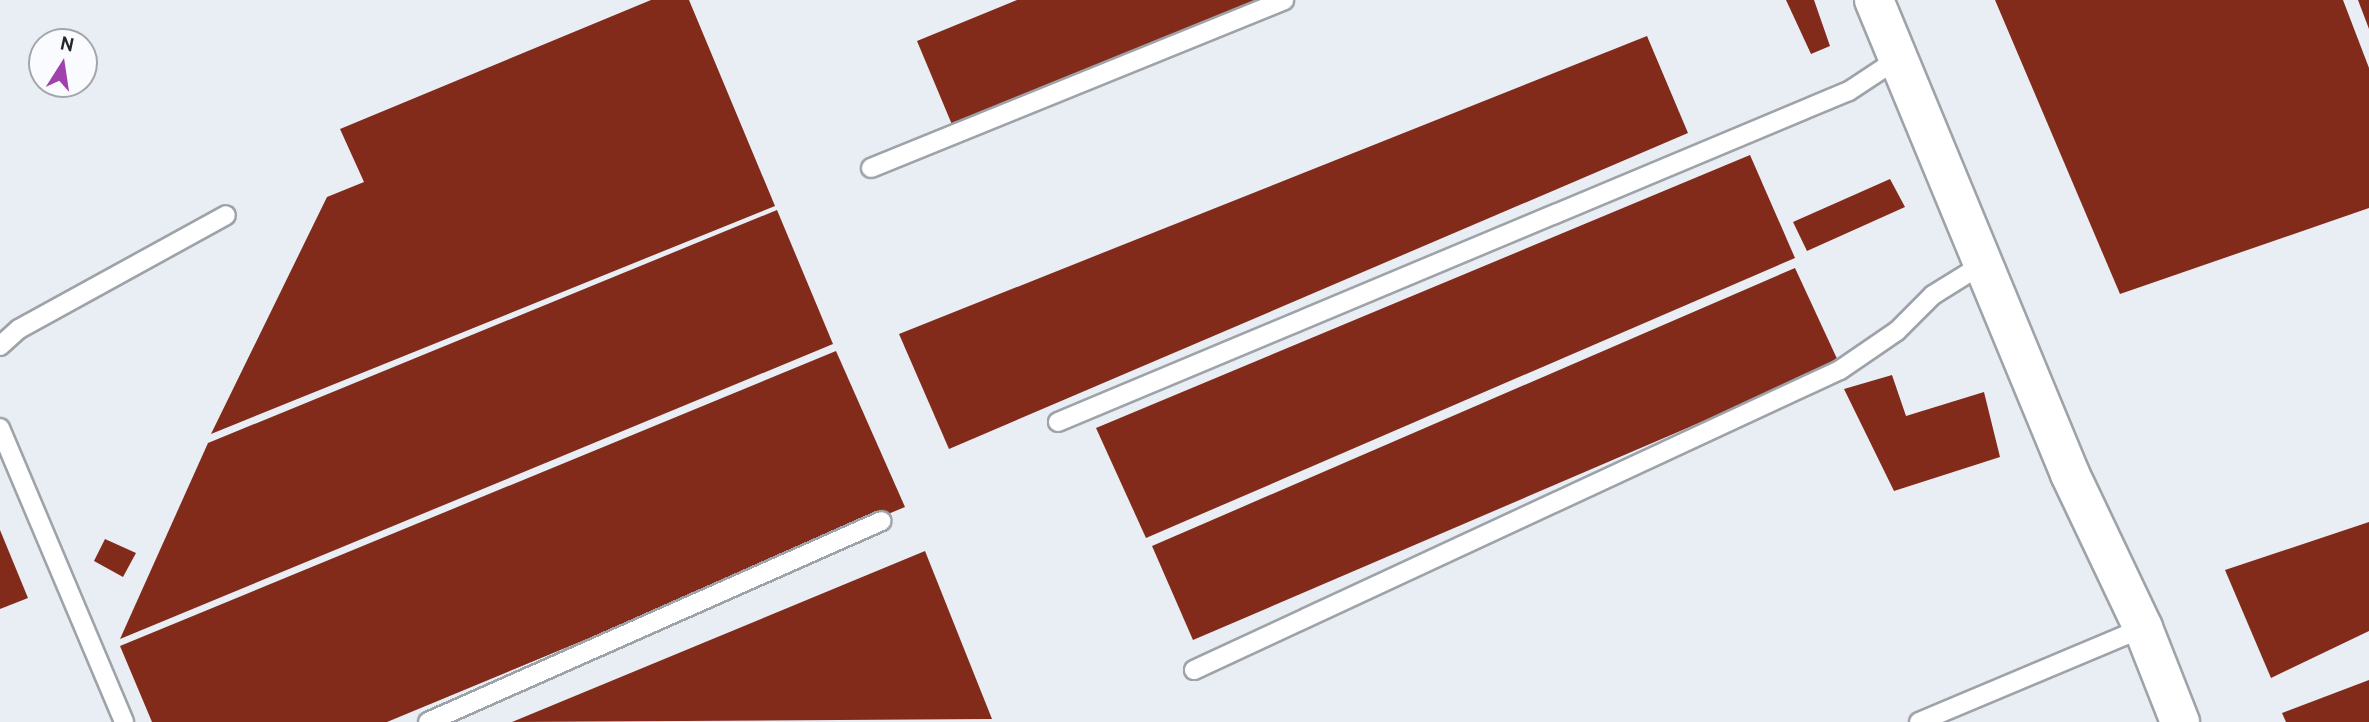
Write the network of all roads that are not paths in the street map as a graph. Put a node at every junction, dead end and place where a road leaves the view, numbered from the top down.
1 (1283, 0) edge
2 (1874, 0) edge
3 (1899, 58) junction
4 (870, 168) dead end
5 (226, 215) dead end
6 (1983, 264) junction
7 (0, 346) edge
8 (1058, 422) dead end
9 (0, 428) edge
10 (881, 521) dead end
11 (2143, 628) junction
12 (1195, 670) dead end
13 (124, 722) edge
14 (428, 722) edge
15 (1919, 722) edge
16 (2180, 722) edge

1 - 4 lane
2 - 3 street
3 - 6 street
3 - 8 lane
5 - 7 lane
6 - 11 street
6 - 12 lane
9 - 13 lane
10 - 14 lane
11 - 15 lane
11 - 16 street

